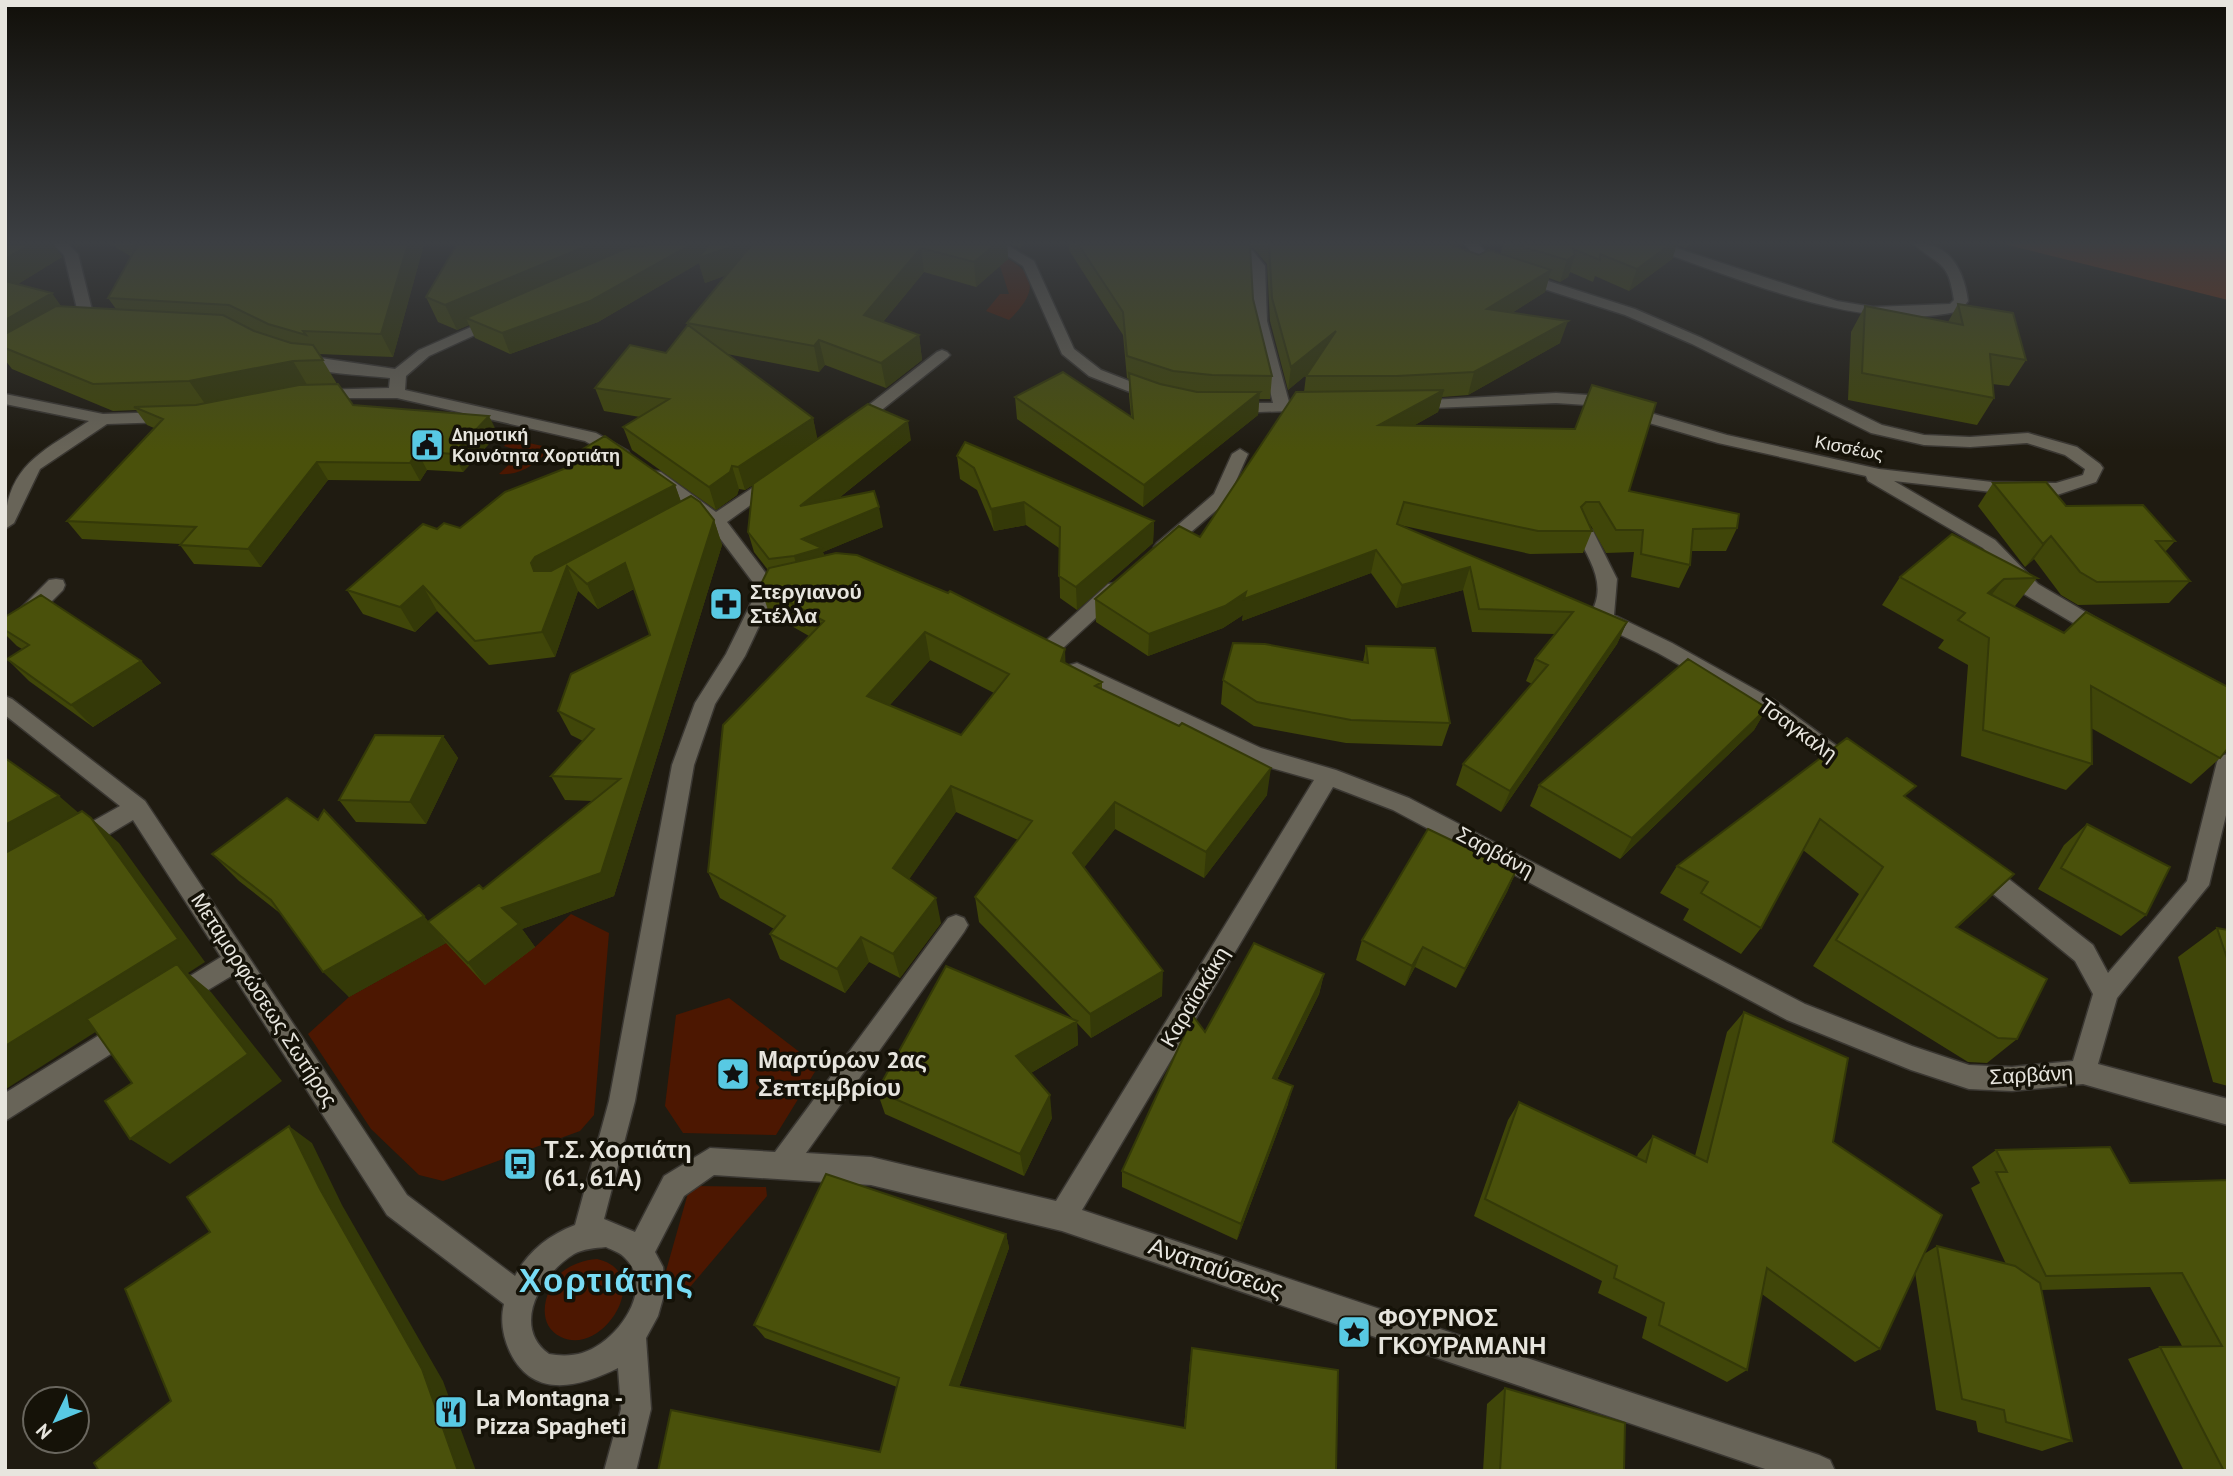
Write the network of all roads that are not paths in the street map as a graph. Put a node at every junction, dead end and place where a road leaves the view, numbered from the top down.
1 (86, 313) edge
2 (1051, 313) edge
3 (1260, 313) edge
4 (1632, 313) edge
5 (505, 316) edge
6 (74, 325) junction
7 (102, 327) edge
8 (52, 337) edge
9 (942, 355) dead end
10 (288, 356) edge
11 (398, 383) junction
12 (297, 398) edge
13 (5, 399) edge
14 (1171, 402) edge
15 (1282, 407) junction
16 (1323, 407) edge
17 (1392, 407) edge
18 (1209, 408) edge
19 (183, 417) edge
20 (103, 419) junction
21 (838, 437) edge
22 (1240, 454) dead end
23 (794, 468) edge
24 (1861, 470) junction
25 (709, 515) junction
26 (680, 522) edge
27 (5, 523) edge
28 (1584, 531) edge
29 (1153, 556) edge
30 (1127, 578) edge
31 (56, 585) dead end
32 (1582, 610) edge
33 (1604, 617) junction
34 (5, 628) edge
35 (1021, 640) edge
36 (2121, 641) edge
37 (1044, 653) junction
38 (5, 704) edge
39 (2228, 762) edge
40 (1328, 776) junction
41 (1864, 778) edge
42 (137, 807) junction
43 (1959, 852) edge
44 (53, 855) edge
45 (956, 925) dead end
46 (237, 959) junction
47 (2106, 993) junction
48 (2083, 1072) junction
49 (5, 1108) edge
50 (2228, 1112) edge
51 (780, 1167) junction
52 (1062, 1217) junction
53 (586, 1234) junction
54 (641, 1251) junction
55 (520, 1298) junction
56 (631, 1336) junction
57 (620, 1471) edge
58 (1819, 1471) edge

1 - 6 street
2 - 14 street
3 - 15 street
4 - 24 street, Κισσέως
5 - 11 street
6 - 7 street
6 - 8 street
9 - 21 street
10 - 11 street
11 - 12 street
11 - 25 street
13 - 20 street
15 - 16 street
15 - 18 street
17 - 24 street, Κισσέως
19 - 20 street
20 - 27 street
22 - 29 street
23 - 25 street
24 - 36 street
25 - 26 street
25 - 53 street
28 - 33 street
30 - 37 street
31 - 34 street
32 - 33 street, Τσαγκαλη
33 - 41 street, Τσαγκαλη
35 - 37 street, Σαρβάνη
37 - 40 street, Σαρβάνη
38 - 42 street, Μεταμορφώσεως Σωτήρος
39 - 47 street
40 - 48 street, Σαρβάνη
40 - 52 street, Καραϊσκάκη
42 - 44 street
42 - 46 street, Μεταμορφώσεως Σωτήρος
43 - 47 street
45 - 51 street
46 - 49 street
46 - 55 street, Μεταμορφώσεως Σωτήρος
47 - 48 street
48 - 50 street, Σαρβάνη
51 - 52 street, Αναπαύσεως
51 - 54 street, Αναπαύσεως
52 - 58 street, Αναπαύσεως
53 - 54 street
53 - 55 street
54 - 56 street
55 - 56 street
56 - 57 street

